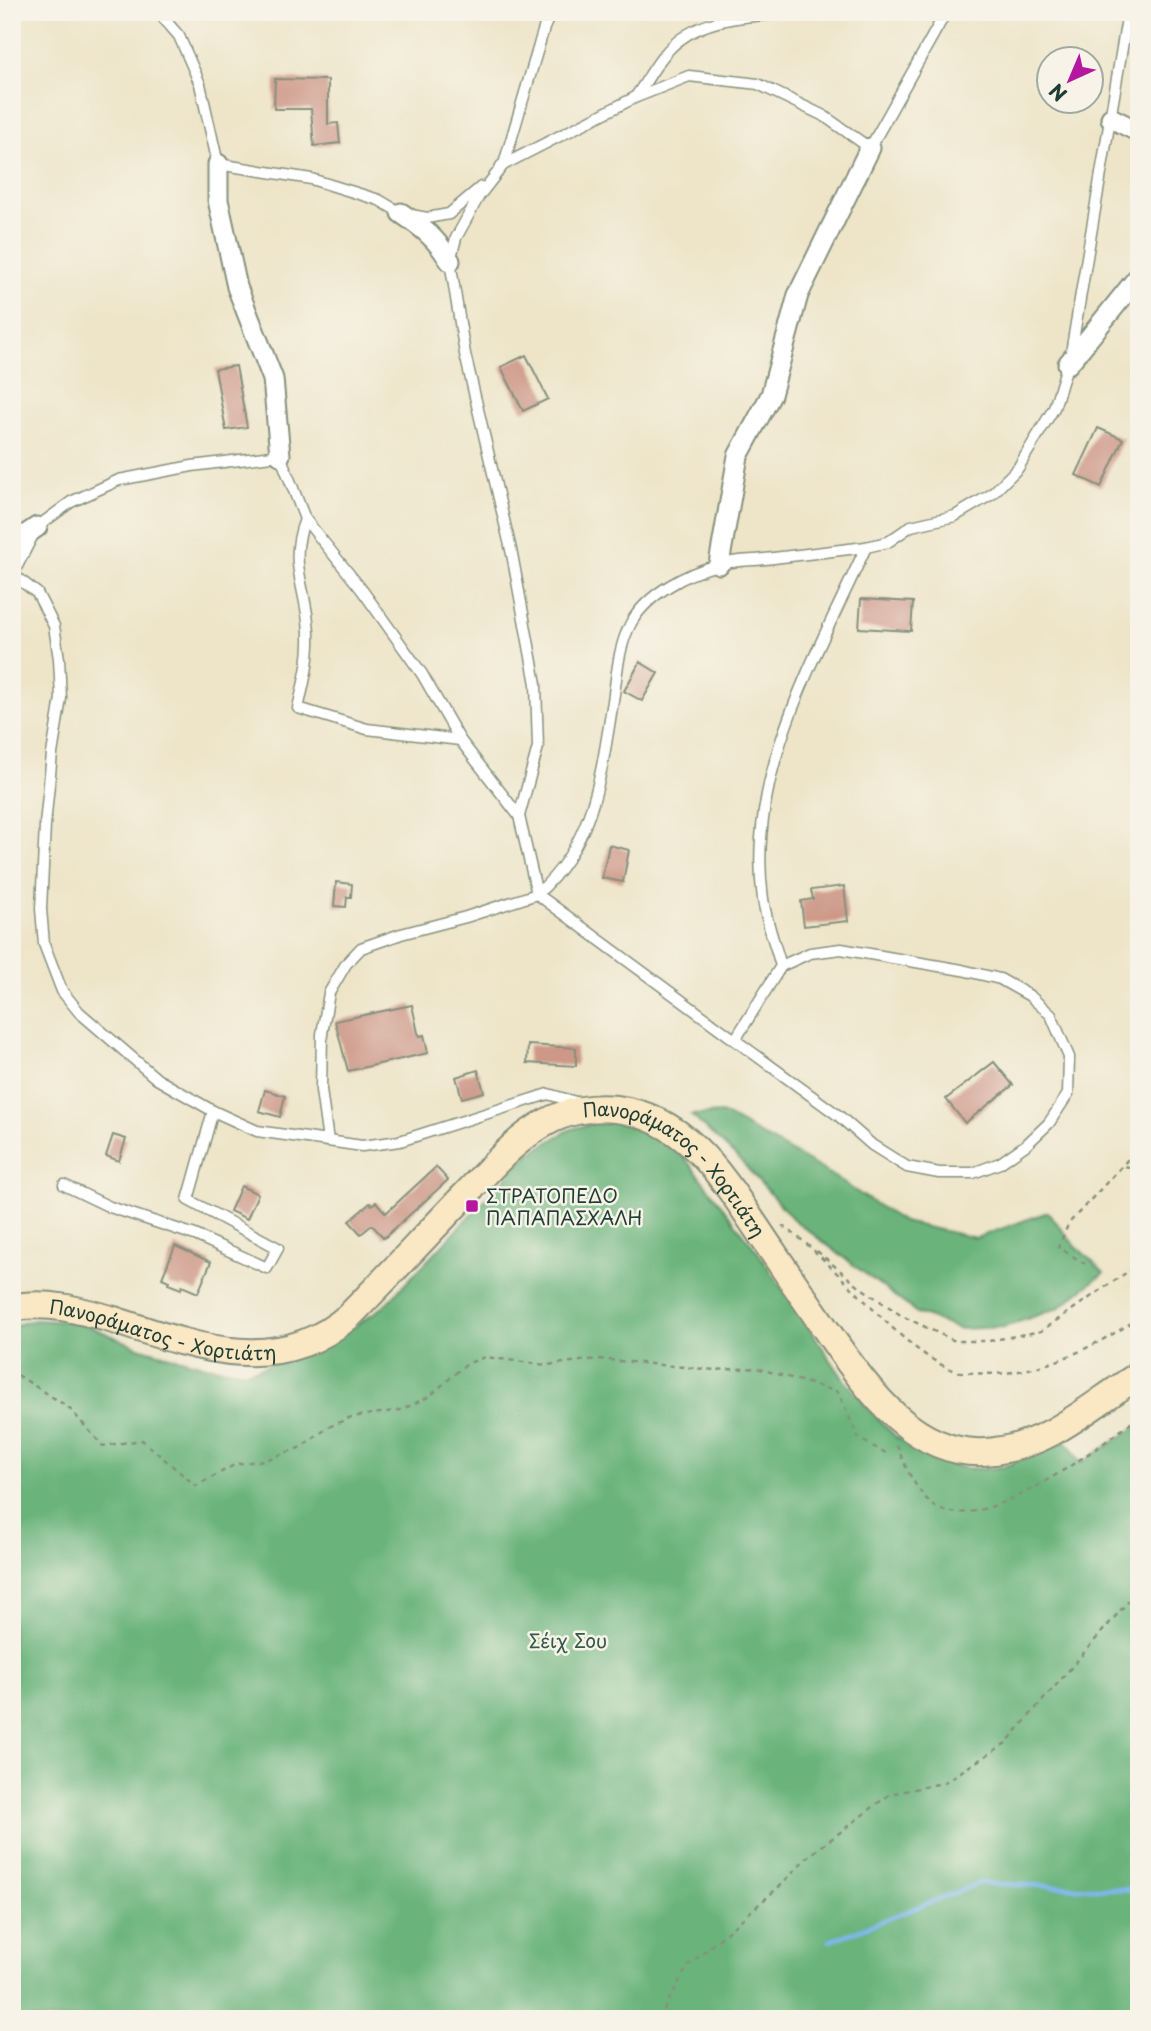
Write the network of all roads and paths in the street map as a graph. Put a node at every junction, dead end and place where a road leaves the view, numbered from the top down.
1 (158, 12) edge
2 (551, 12) edge
3 (812, 12) edge
4 (946, 12) edge
5 (1128, 12) edge
6 (634, 98) junction
7 (1111, 118) junction
8 (1139, 132) edge
9 (870, 148) junction
10 (218, 164) junction
11 (503, 164) junction
12 (401, 213) junction
13 (450, 261) junction
14 (1139, 276) edge
15 (1068, 364) junction
16 (280, 455) junction
17 (305, 519) junction
18 (37, 527) junction
19 (12, 544) edge
20 (866, 547) junction
21 (719, 564) junction
22 (13, 574) edge
23 (460, 740) junction
24 (519, 816) junction
25 (537, 894) junction
26 (780, 966) junction
27 (734, 1040) junction
28 (594, 1108) junction
29 (213, 1111) junction
30 (328, 1141) junction
31 (1139, 1146) edge
32 (1124, 1165) junction
33 (1139, 1170) edge
34 (64, 1185) dead end
35 (751, 1220) junction
36 (807, 1242) junction
37 (1085, 1264) dead end
38 (1139, 1264) edge
39 (12, 1308) edge
40 (1139, 1318) edge
41 (1139, 1375) edge
42 (12, 1381) edge
43 (886, 1452) dead end
44 (1139, 1589) edge
45 (659, 2019) edge

1 - 10 lane
2 - 11 lane
3 - 6 lane
4 - 9 lane
5 - 7 lane
6 - 9 lane
6 - 11 lane
7 - 8 street
7 - 15 lane
9 - 21 street
10 - 12 lane
10 - 16 street
11 - 12 lane
11 - 13 lane
12 - 13 street
13 - 24 lane
14 - 15 street
15 - 20 lane
16 - 17 lane
16 - 18 lane
17 - 23 lane
17 - 23 lane
18 - 19 street
18 - 22 lane
20 - 21 lane
20 - 26 lane
21 - 25 lane
22 - 29 lane
23 - 24 lane
24 - 25 lane
25 - 27 lane
25 - 30 lane
26 - 27 lane
26 - 27 lane
28 - 30 lane
28 - 35 main road, Πανοράματος - Χορτιάτη
28 - 39 main road, Πανοράματος - Χορτιάτη
29 - 30 lane
29 - 34 lane
31 - 32 path
32 - 33 path
32 - 37 path
35 - 36 path
35 - 41 main road, Πανοράματος - Χορτιάτη
36 - 38 path
36 - 40 path
42 - 43 path
44 - 45 path

